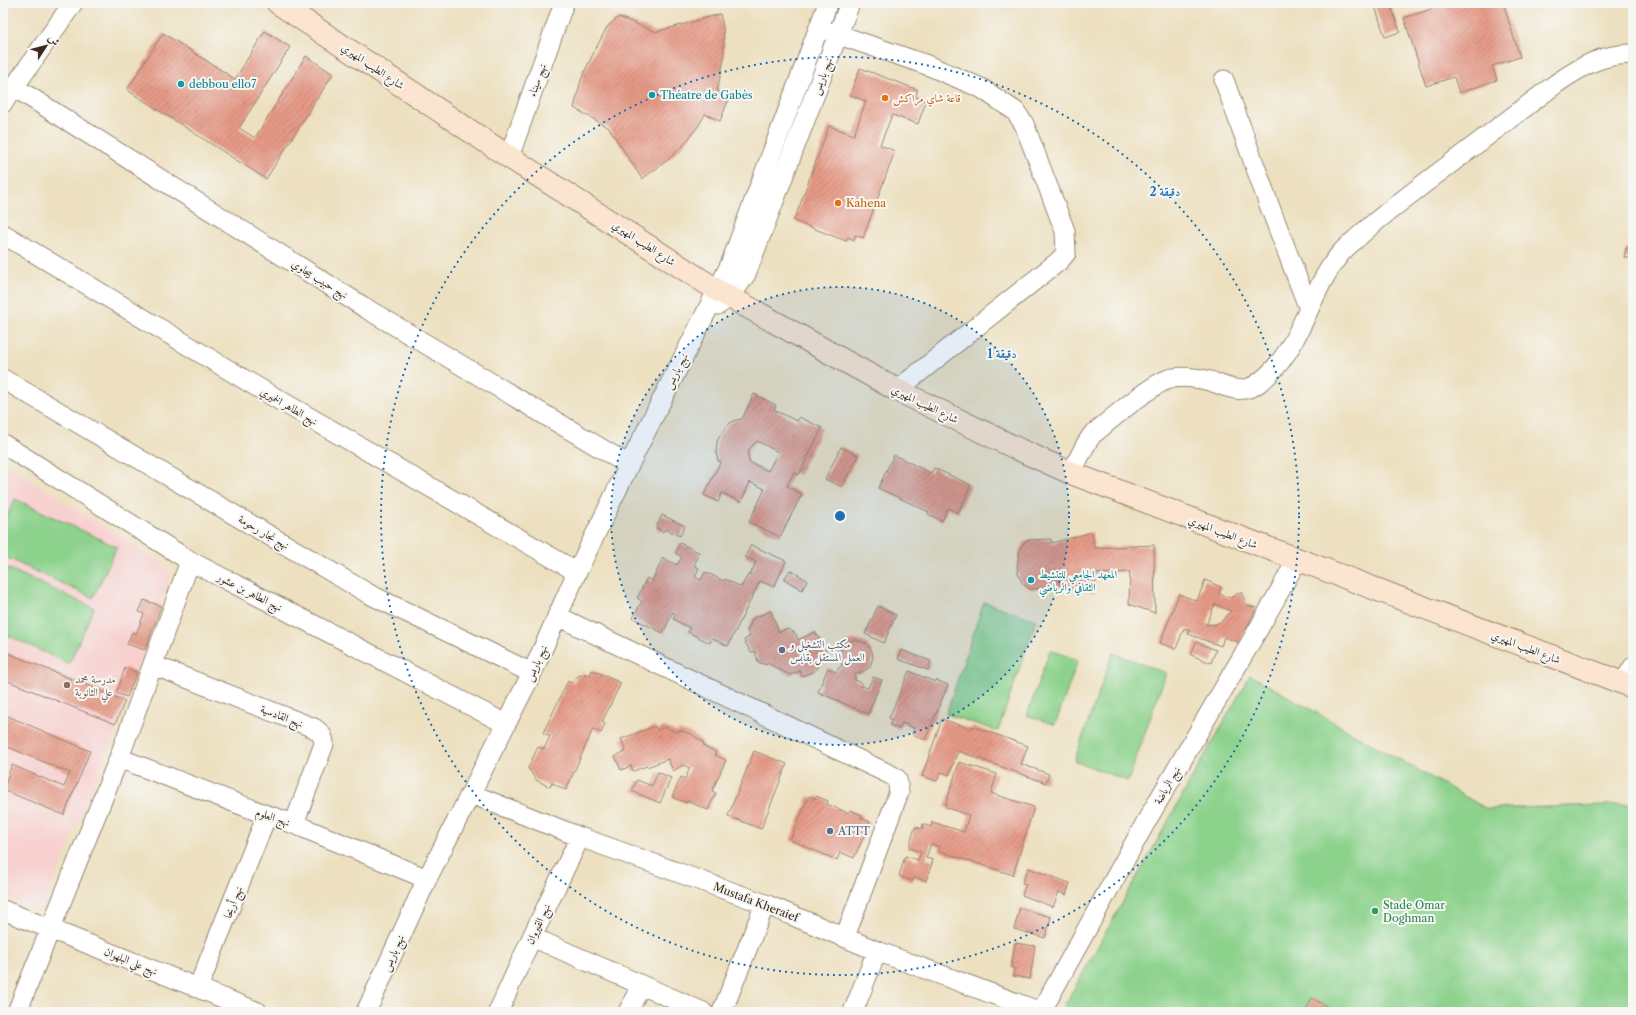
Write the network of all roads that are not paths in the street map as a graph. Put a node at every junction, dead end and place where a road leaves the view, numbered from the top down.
1 (73, 3) edge
2 (278, 3) edge
3 (564, 3) edge
4 (828, 3) edge
5 (850, 3) edge
6 (819, 28) junction
7 (838, 34) junction
8 (1633, 54) edge
9 (1224, 80) dead end
10 (14, 87) junction
11 (3, 103) edge
12 (509, 157) junction
13 (3, 234) edge
14 (723, 294) junction
15 (1309, 309) junction
16 (3, 379) edge
17 (897, 390) junction
18 (3, 444) edge
19 (629, 465) junction
20 (1071, 473) junction
21 (1296, 560) junction
22 (190, 561) junction
23 (577, 572) junction
24 (557, 616) junction
25 (153, 665) junction
26 (532, 673) junction
27 (1630, 679) edge
28 (506, 724) junction
29 (119, 758) junction
30 (471, 794) junction
31 (267, 815) junction
32 (294, 824) junction
33 (580, 837) junction
34 (427, 879) junction
35 (765, 904) junction
36 (3, 910) edge
37 (51, 929) junction
38 (532, 937) junction
39 (845, 937) junction
40 (877, 951) junction
41 (641, 985) junction
42 (198, 988) junction
43 (17, 1012) edge
44 (258, 1012) edge
45 (366, 1012) edge
46 (498, 1012) edge
47 (628, 1012) edge
48 (703, 1012) edge
49 (722, 1012) edge
50 (853, 1012) edge
51 (1041, 1012) edge

1 - 10 street
2 - 12 street, شارع الطيب المهيري
3 - 12 street, نهج سيناء
4 - 6 street, نهج باريس
5 - 7 street, نهج باريس
6 - 7 street
6 - 14 street, نهج باريس
7 - 14 street, نهج باريس
7 - 17 street
8 - 15 street
9 - 15 street
10 - 11 street
10 - 19 street, نهج حبيب بيجاوي
12 - 14 street, شارع الطيب المهيري
13 - 23 street, نهج الطاهر الخميري
14 - 17 street, شارع الطيب المهيري
14 - 19 street, نهج باريس
15 - 20 street
16 - 26 street, نهج نجار رحومة
17 - 20 street, شارع الطيب المهيري
18 - 22 street, نهج الطاهر بن عشور
19 - 23 street, نهج باريس
20 - 21 street, شارع الطيب المهيري
21 - 27 street, شارع الطيب المهيري
21 - 51 street, نهج الرياضة
22 - 25 street
22 - 28 street, نهج الطاهر بن عشور
23 - 24 street, نهج باريس
24 - 26 street, نهج باريس
24 - 39 street
25 - 29 street
25 - 32 street, نهج القادسية
26 - 28 street, نهج باريس
28 - 30 street, نهج باريس
29 - 31 street, نهج العلوم
29 - 37 street
30 - 33 street, Mustafa Kheraief
30 - 34 street, نهج باريس
31 - 32 street, نهج العلوم
31 - 42 street, نهج أريحا
32 - 34 street, نهج العلوم
33 - 35 street, Mustafa Kheraief
33 - 38 street, نهج القيروان
34 - 45 street, نهج باريس
35 - 39 street, Mustafa Kheraief
35 - 49 street
36 - 37 street, نهج علي البلهوان
37 - 42 street, نهج علي البلهوان
37 - 43 street
38 - 41 street
38 - 46 street, نهج القيروان
39 - 40 street, Mustafa Kheraief
40 - 50 street
40 - 51 street, Mustafa Kheraief
41 - 47 street
41 - 48 street
42 - 44 street, نهج علي البلهوان

